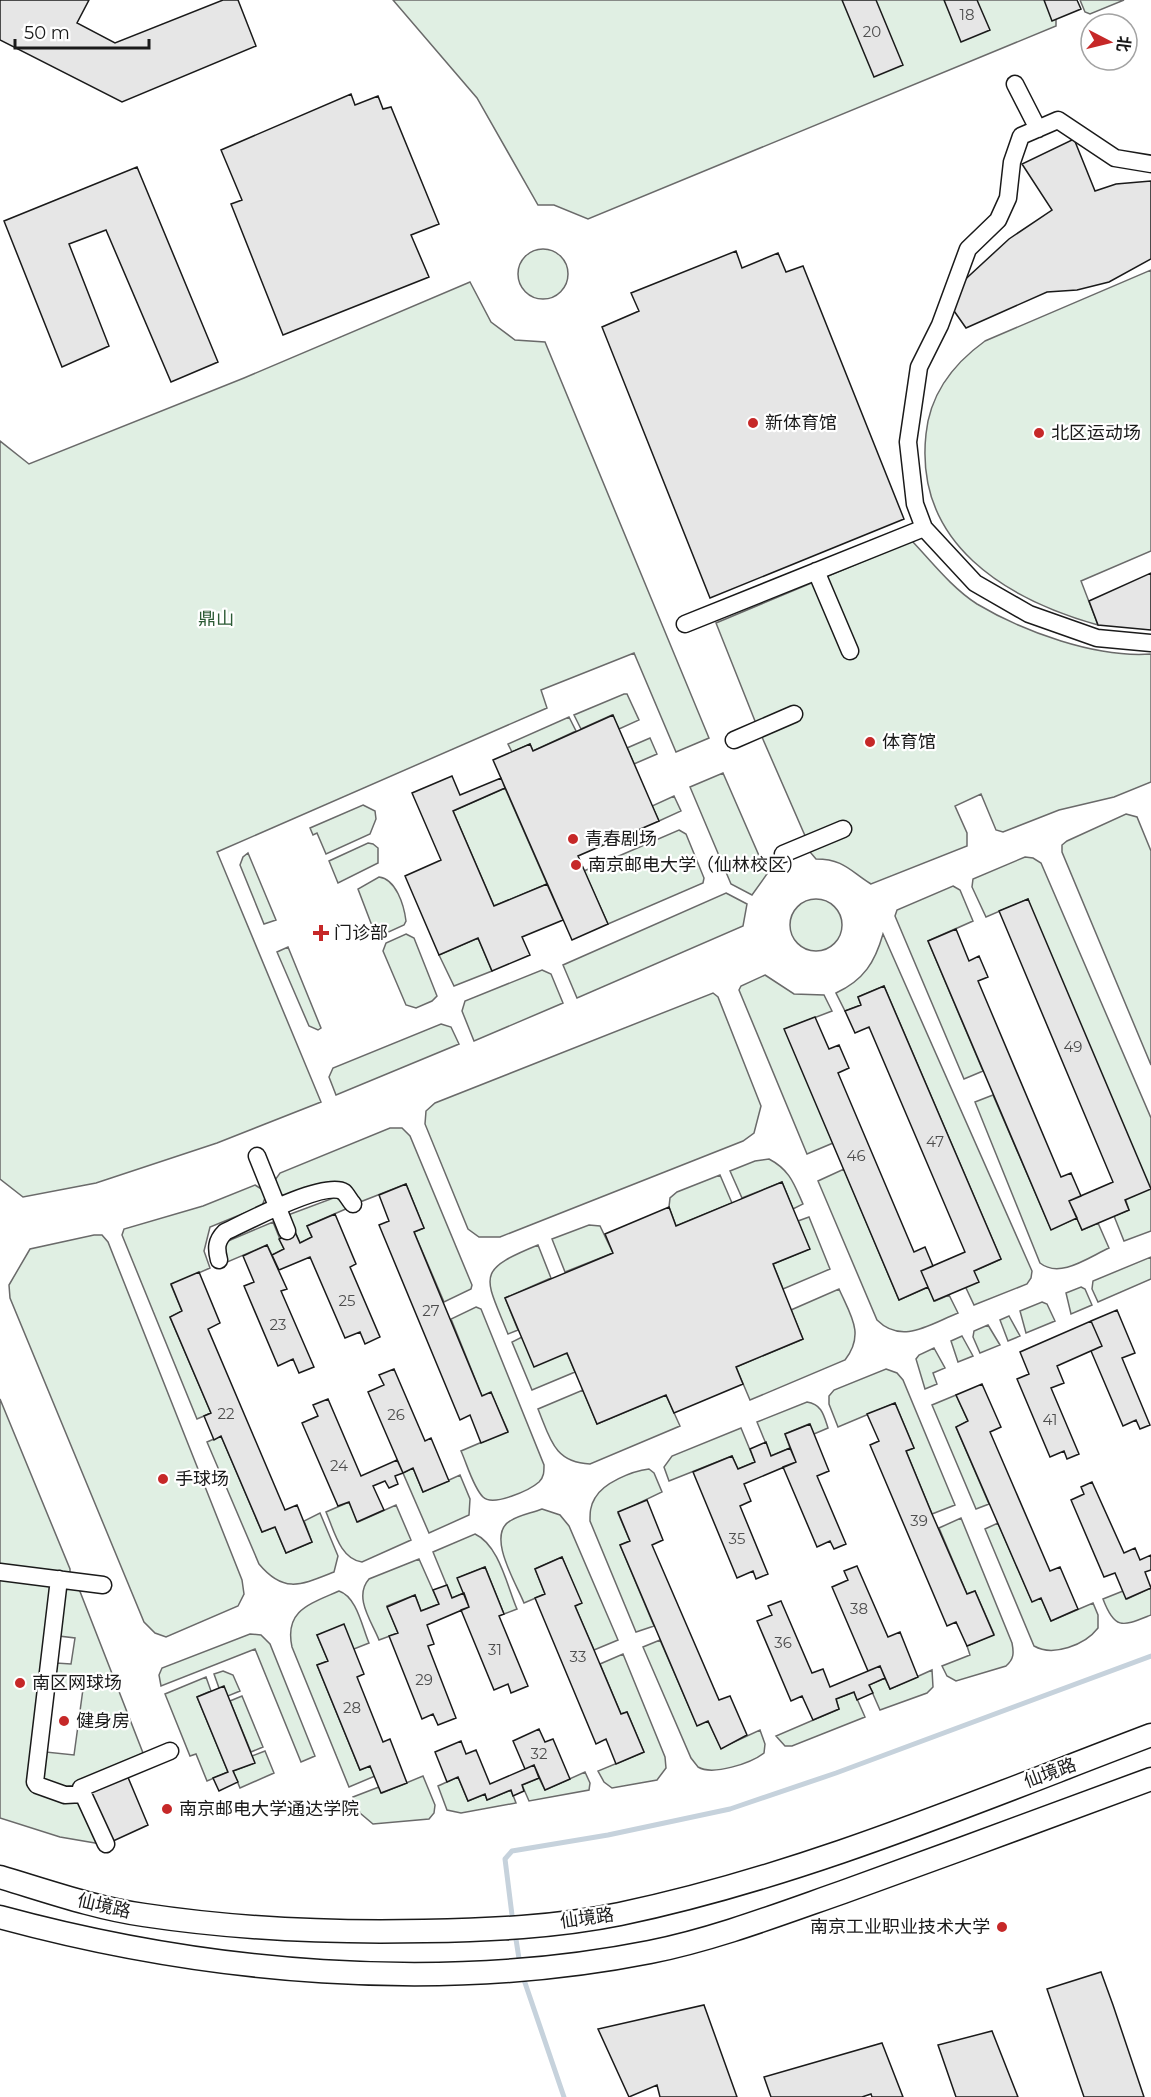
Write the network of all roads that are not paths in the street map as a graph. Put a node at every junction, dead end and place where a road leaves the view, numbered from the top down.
1 (1015, 84) dead end
2 (1038, 129) junction
3 (1151, 164) edge
4 (924, 528) junction
5 (816, 571) junction
6 (685, 624) dead end
7 (1151, 643) edge
8 (850, 651) dead end
9 (794, 714) dead end
10 (734, 740) dead end
11 (843, 829) dead end
12 (783, 854) dead end
13 (257, 1156) dead end
14 (353, 1204) dead end
15 (278, 1208) junction
16 (287, 1231) dead end
17 (219, 1260) dead end
18 (0, 1572) edge
19 (59, 1579) junction
20 (103, 1584) dead end
21 (1151, 1736) edge
22 (171, 1751) dead end
23 (1151, 1779) edge
24 (83, 1794) junction
25 (106, 1844) dead end
26 (0, 1877) edge
27 (0, 1917) edge

1 - 2 street
2 - 3 street
2 - 4 street
4 - 5 street
4 - 7 street
5 - 6 street
5 - 8 street
9 - 10 street
11 - 12 street
13 - 15 street
14 - 15 street
15 - 16 street
15 - 17 street
18 - 19 street
19 - 20 street
19 - 24 street
21 - 26 main road, 仙境路
22 - 24 street
23 - 27 main road, 仙境路
24 - 25 street

